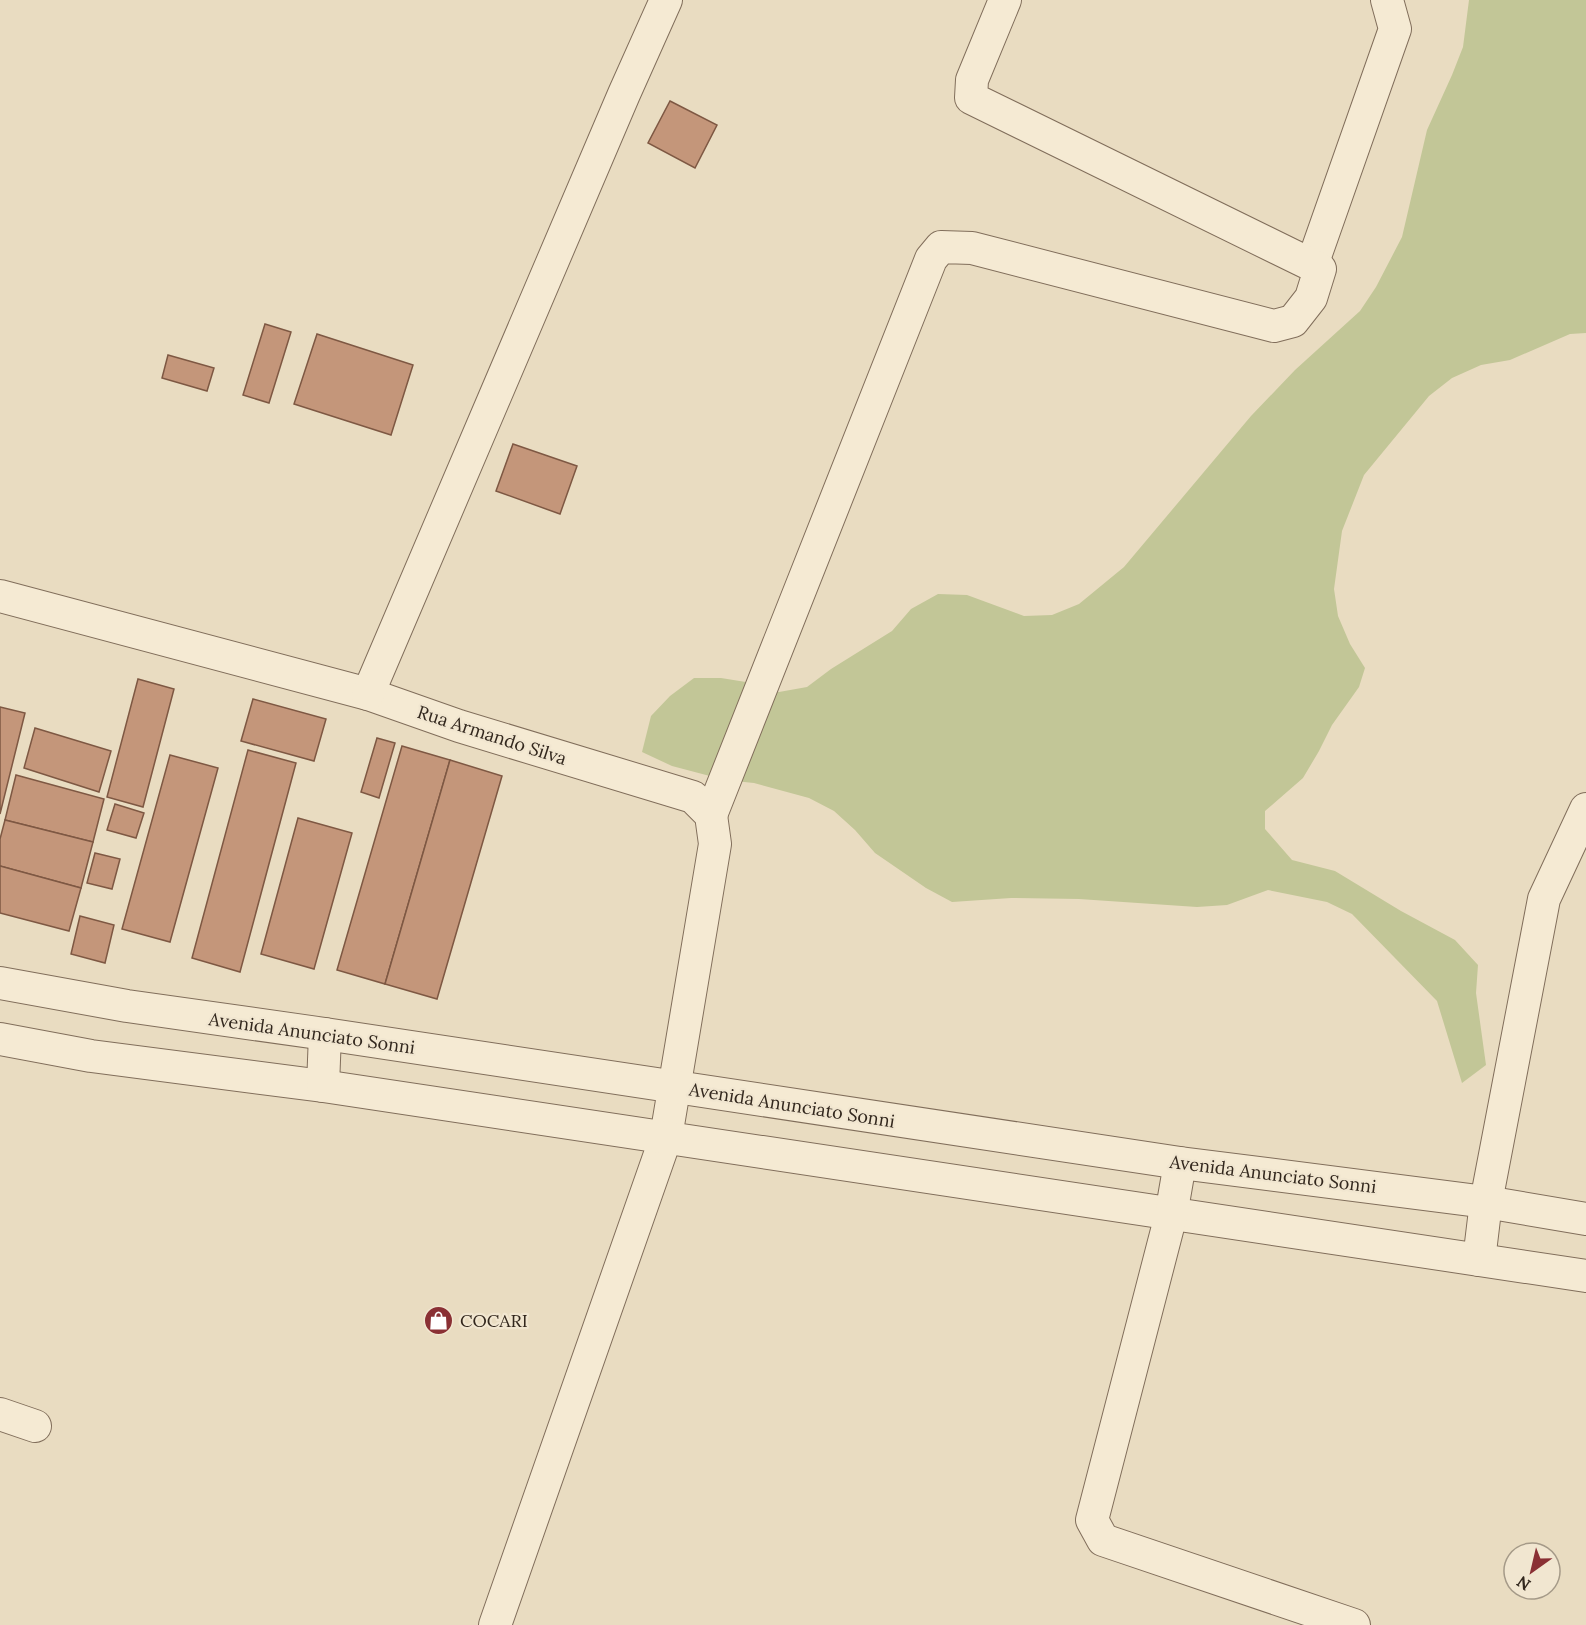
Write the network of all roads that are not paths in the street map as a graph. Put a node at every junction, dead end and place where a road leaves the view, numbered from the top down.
1 (666, 0) edge
2 (1005, 0) edge
3 (1387, 0) edge
4 (1312, 265) junction
5 (0, 596) edge
6 (368, 694) junction
7 (1586, 808) edge
8 (711, 815) junction
9 (0, 983) edge
10 (326, 1034) junction
11 (0, 1039) edge
12 (323, 1086) junction
13 (675, 1087) junction
14 (666, 1137) junction
15 (1180, 1163) junction
16 (1486, 1202) junction
17 (1171, 1215) junction
18 (1586, 1219) edge
19 (1479, 1260) junction
20 (1586, 1276) edge
21 (0, 1414) edge
22 (35, 1426) dead end
23 (495, 1625) edge
24 (1354, 1625) edge

1 - 6 street
2 - 4 street
3 - 4 street
4 - 8 street
5 - 6 street, Rua Armando Silva
6 - 8 street, Rua Armando Silva
7 - 16 street
8 - 13 street
9 - 10 street, Avenida Anunciato Sonni
10 - 12 street
10 - 13 street, Avenida Anunciato Sonni
11 - 12 street
12 - 14 street
13 - 14 street
13 - 15 street, Avenida Anunciato Sonni
14 - 17 street
14 - 23 street
15 - 16 street, Avenida Anunciato Sonni
15 - 17 street
16 - 18 street, Avenida Anunciato Sonni
16 - 19 street
17 - 19 street
17 - 24 street
19 - 20 street
21 - 22 street

